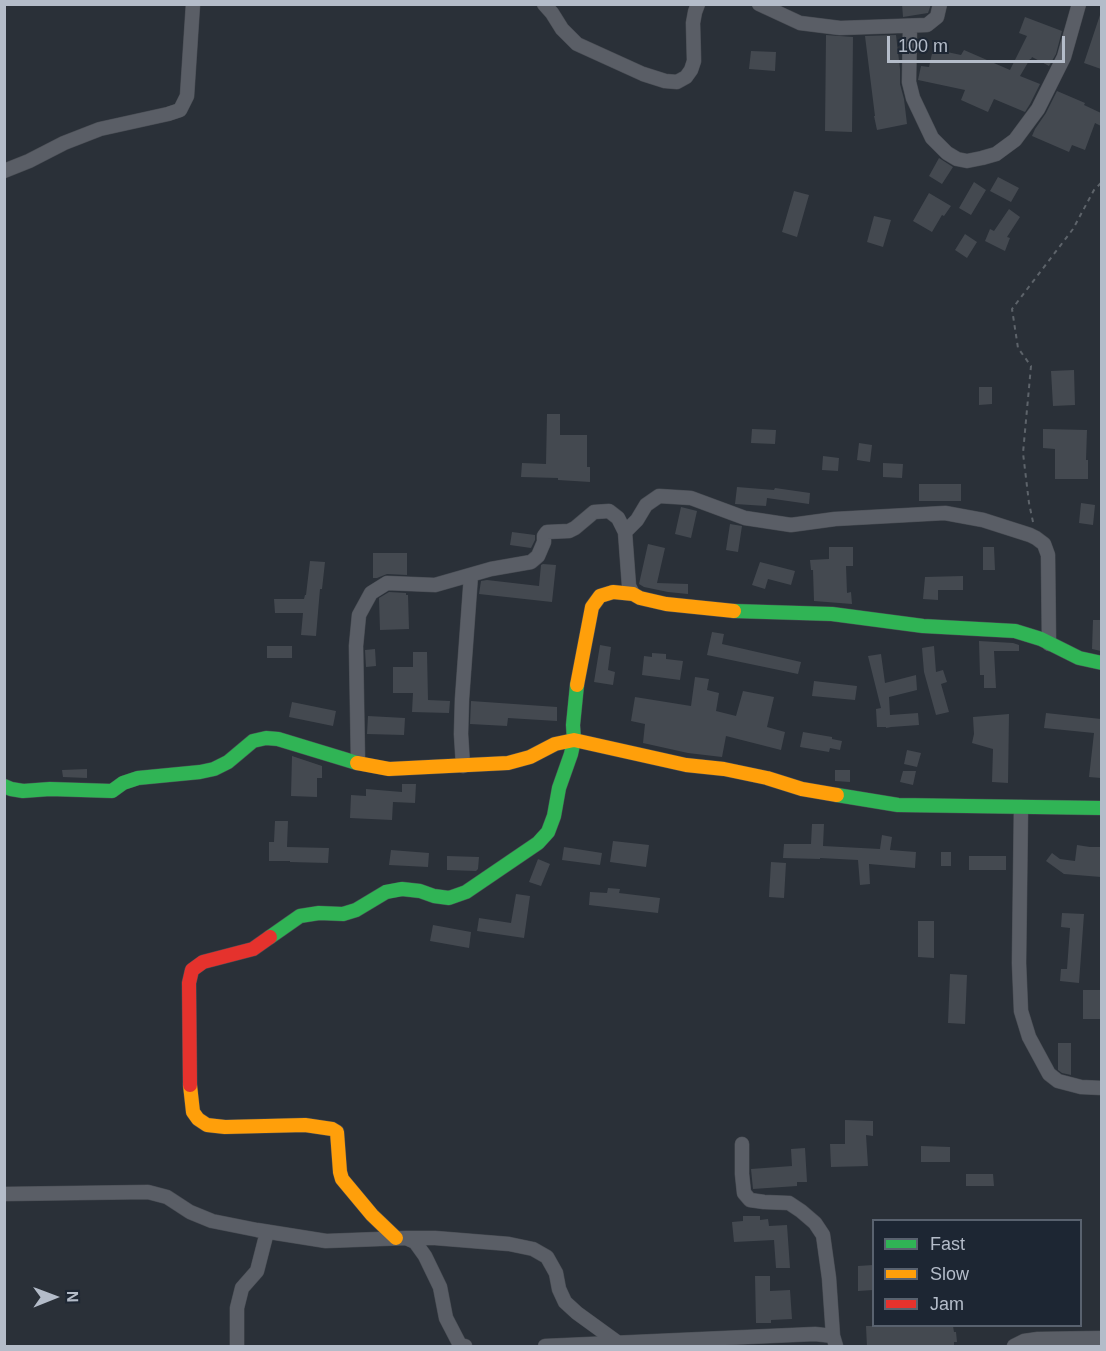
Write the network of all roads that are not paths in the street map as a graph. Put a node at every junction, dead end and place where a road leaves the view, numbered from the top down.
1 (193, 4) edge
2 (544, 4) edge
3 (698, 4) edge
4 (759, 4) edge
5 (940, 4) edge
6 (1079, 4) edge
7 (910, 26) junction
8 (4, 171) edge
9 (625, 532) junction
10 (471, 576) junction
11 (633, 594) junction
12 (1049, 644) junction
13 (1101, 663) edge
14 (574, 740) junction
15 (358, 762) junction
16 (463, 766) junction
17 (4, 786) edge
18 (1021, 807) junction
19 (1101, 808) edge
20 (1101, 1088) edge
21 (742, 1144) dead end
22 (4, 1194) edge
23 (267, 1232) junction
24 (401, 1238) junction
25 (1101, 1338) edge
26 (835, 1341) edge
27 (617, 1342) junction
28 (237, 1347) edge
29 (465, 1347) edge
30 (545, 1347) edge
31 (1014, 1347) edge

1 - 8 street
2 - 3 street
4 - 7 street
5 - 7 street
6 - 7 street
9 - 10 street
9 - 11 street
9 - 12 street
10 - 15 street
10 - 16 street
11 - 12 street
11 - 14 street
12 - 13 street
14 - 16 street
14 - 18 street
14 - 24 street
15 - 16 street
15 - 17 street
18 - 19 street
18 - 20 street
21 - 26 street
22 - 23 street
23 - 24 street
23 - 28 street
24 - 27 street
24 - 29 street
25 - 31 street
26 - 27 street
27 - 30 street

